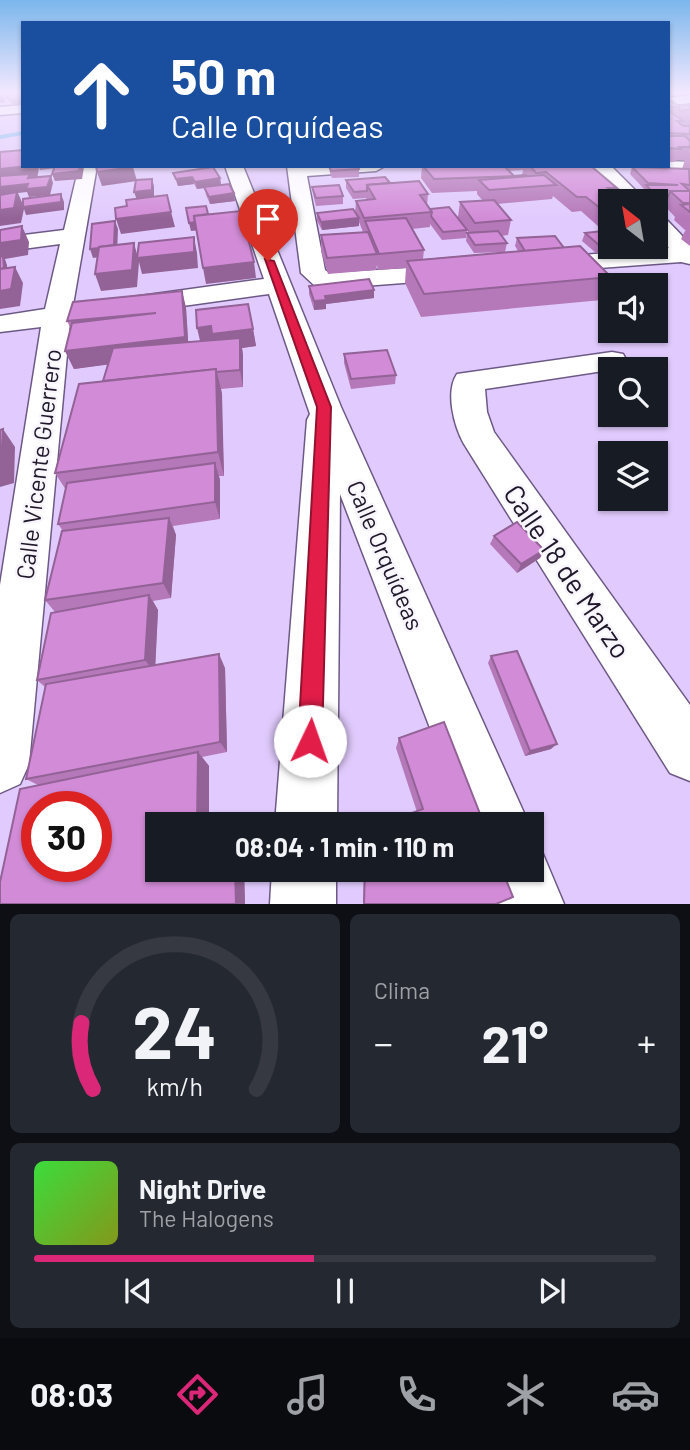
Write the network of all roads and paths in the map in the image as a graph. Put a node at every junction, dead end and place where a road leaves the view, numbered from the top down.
1 (670, 166) edge
2 (690, 167) edge
3 (235, 168) edge
4 (323, 168) edge
5 (603, 168) edge
6 (296, 169) edge
7 (624, 189) edge
8 (74, 190) edge
9 (668, 234) edge
10 (74, 236) junction
11 (0, 245) edge
12 (689, 255) edge
13 (523, 267) edge
14 (482, 270) edge
15 (277, 285) junction
16 (57, 316) junction
17 (0, 324) edge
18 (598, 363) edge
19 (324, 407) junction
20 (690, 753) edge
21 (0, 764) edge
22 (307, 812) edge
23 (493, 812) edge
24 (304, 882) edge
25 (522, 882) edge
26 (303, 904) edge
27 (531, 904) edge

1 - 2 street
3 - 15 street, Calle Orquídeas
4 - 6 street
5 - 7 street
6 - 14 street
8 - 10 street, Calle Vicente Guerrero
9 - 12 street
10 - 11 street
10 - 16 street, Calle Vicente Guerrero
12 - 13 street
15 - 16 street
15 - 19 street, Calle Orquídeas
16 - 17 street
16 - 21 street, Calle Vicente Guerrero
18 - 20 street, Calle 18 de Marzo
19 - 22 street
19 - 23 street, Calle Orquídeas
24 - 26 street
25 - 27 street

